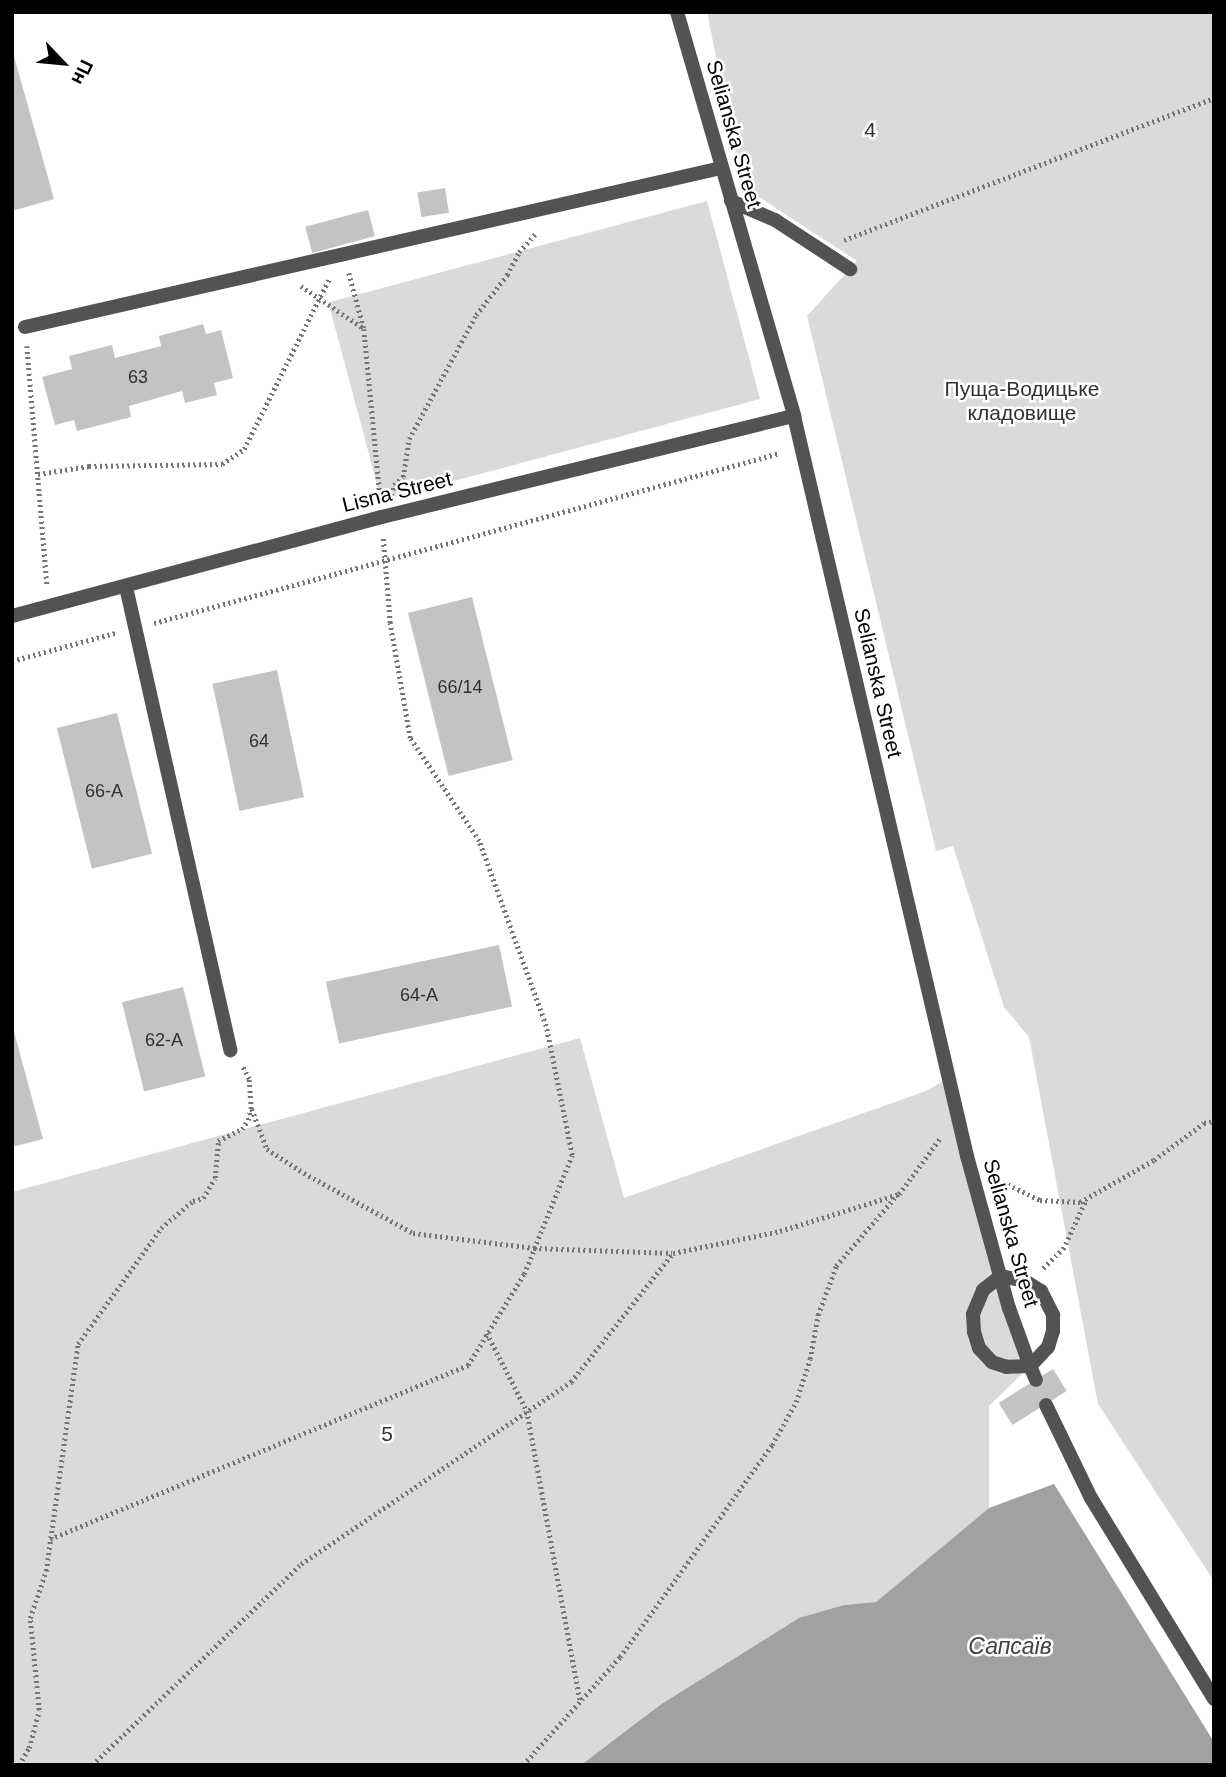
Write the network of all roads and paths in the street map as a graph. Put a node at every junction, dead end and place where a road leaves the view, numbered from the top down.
1 (677, 12) edge
2 (1214, 98) edge
3 (721, 168) junction
4 (731, 201) junction
5 (555, 206) junction
6 (820, 249) junction
7 (343, 253) junction
8 (850, 269) dead end
9 (277, 270) junction
10 (319, 298) junction
11 (25, 327) joint
12 (364, 329) junction
13 (794, 416) junction
14 (801, 447) junction
15 (37, 474) junction
16 (382, 517) junction
17 (383, 561) junction
18 (126, 587) junction
19 (49, 607) junction
20 (12, 616) edge
21 (134, 628) junction
22 (12, 661) edge
23 (230, 1050) joint
24 (251, 1109) junction
25 (957, 1115) junction
26 (1214, 1121) edge
27 (976, 1188) junction
28 (898, 1194) junction
29 (1086, 1199) junction
30 (534, 1248) junction
31 (673, 1253) junction
32 (999, 1271) junction
33 (487, 1334) junction
34 (1030, 1366) junction
35 (1035, 1380) dead end
36 (1046, 1405) dead end
37 (527, 1411) junction
38 (50, 1539) junction
39 (1214, 1699) edge
40 (580, 1701) junction
41 (19, 1765) edge
42 (92, 1765) edge
43 (523, 1765) edge

1 - 3 street, Selianska Street
2 - 6 path
3 - 4 street, Selianska Street
3 - 5 street
4 - 6 street
4 - 13 street, Selianska Street
5 - 7 street
5 - 16 path
6 - 8 street
7 - 9 street
7 - 10 path
7 - 12 path
9 - 10 path
9 - 11 street
10 - 12 path
10 - 15 path
11 - 15 path
12 - 16 path
13 - 14 street, Selianska Street
13 - 16 street, Lisna Street
14 - 17 path
14 - 25 street, Selianska Street
15 - 19 path
16 - 17 path
16 - 18 street, Lisna Street
17 - 21 path
17 - 30 path
18 - 19 street, Lisna Street
18 - 21 street
19 - 20 street, Lisna Street
21 - 22 path
21 - 23 street
23 - 24 path
24 - 30 path
24 - 38 path
25 - 27 street, Selianska Street
25 - 28 path
26 - 29 path
27 - 29 path
27 - 32 street, Selianska Street
28 - 31 path
28 - 40 path
29 - 32 path
30 - 31 path
30 - 33 path
31 - 37 path
32 - 34 street, Selianska Street
32 - 34 street
32 - 34 street
33 - 37 path
33 - 38 path
34 - 35 street, Selianska Street
36 - 39 street
37 - 40 path
37 - 42 path
38 - 41 path
40 - 43 path

